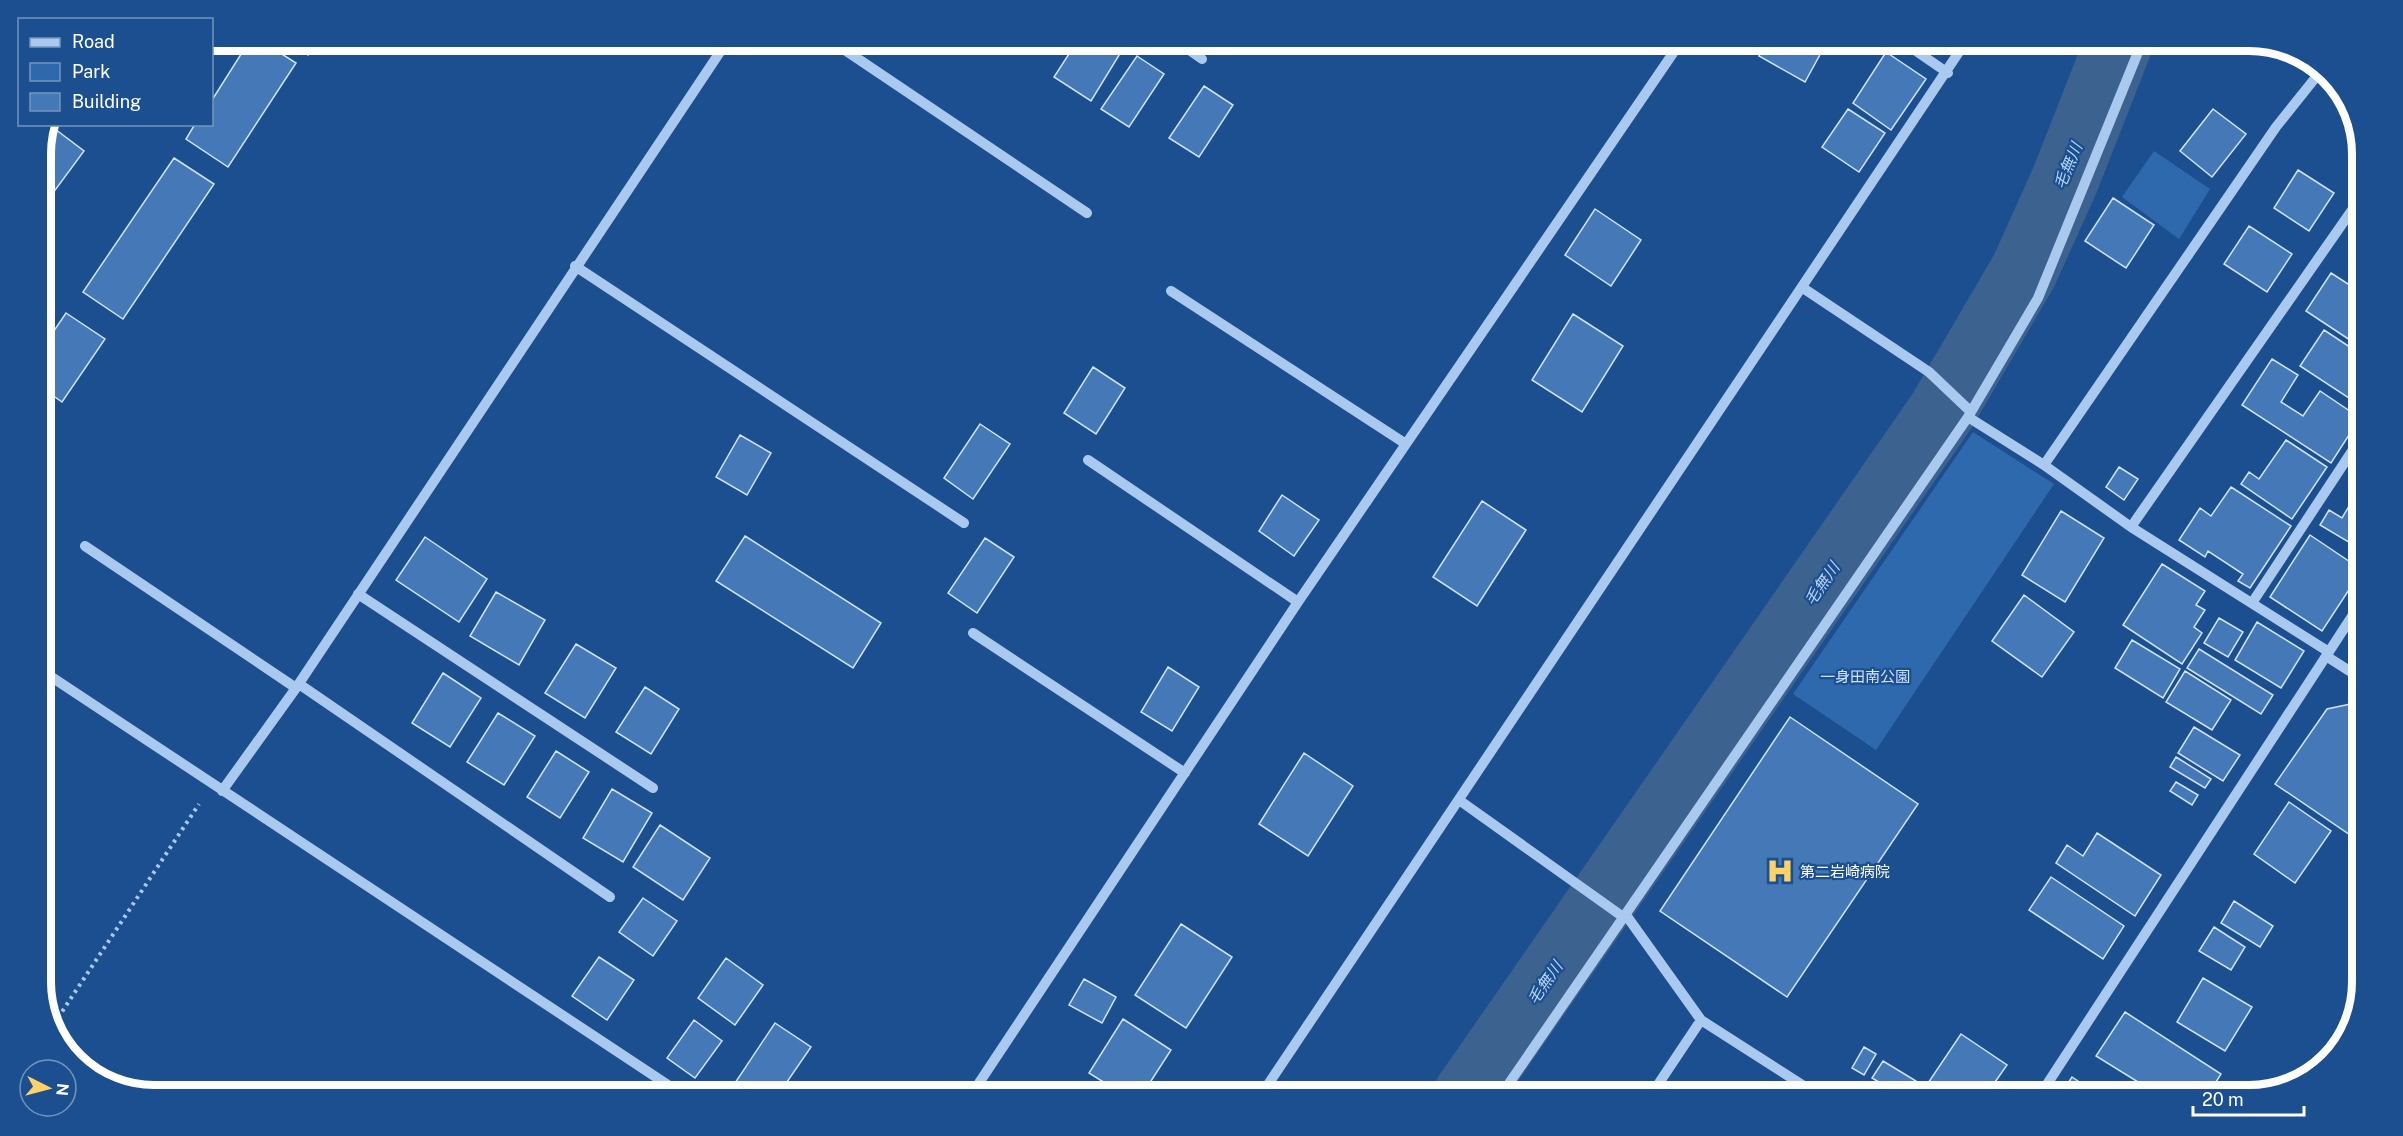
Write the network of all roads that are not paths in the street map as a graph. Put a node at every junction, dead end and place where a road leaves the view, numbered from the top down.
1 (721, 51) edge
2 (846, 51) edge
3 (1191, 51) edge
4 (1674, 51) edge
5 (1916, 51) edge
6 (1961, 51) edge
7 (2139, 51) edge
8 (1202, 59) dead end
9 (1948, 73) junction
10 (2316, 76) edge
11 (2352, 210) dead end
12 (1086, 213) dead end
13 (575, 266) junction
14 (1803, 288) junction
15 (1172, 291) dead end
16 (1968, 413) junction
17 (1406, 444) junction
18 (2352, 451) edge
19 (1088, 460) dead end
20 (2044, 465) junction
21 (964, 523) dead end
22 (2131, 527) junction
23 (85, 546) dead end
24 (358, 594) junction
25 (1298, 602) junction
26 (2252, 603) junction
27 (2352, 617) edge
28 (973, 633) dead end
29 (2328, 654) junction
30 (2352, 672) edge
31 (51, 677) edge
32 (298, 686) junction
33 (1185, 773) junction
34 (217, 788) junction
35 (653, 788) dead end
36 (1459, 800) junction
37 (610, 897) dead end
38 (1623, 914) junction
39 (1701, 1020) junction
40 (668, 1085) edge
41 (978, 1085) edge
42 (1268, 1085) edge
43 (1508, 1085) edge
44 (1658, 1085) edge
45 (1802, 1085) edge
46 (2047, 1085) edge

1 - 13 street
2 - 12 street
3 - 8 street
4 - 17 street
5 - 9 street
6 - 9 street
7 - 16 street
9 - 14 street
10 - 20 street
11 - 22 street
13 - 21 street
13 - 24 street
14 - 16 street
14 - 36 street
15 - 17 street
16 - 20 street
16 - 38 street
17 - 25 street
18 - 26 street
19 - 25 street
20 - 22 street
22 - 26 street
23 - 32 street
24 - 32 street
24 - 35 street
25 - 33 street
26 - 29 street
27 - 29 street
28 - 33 street
29 - 30 street
29 - 46 street
31 - 34 street
32 - 34 street
32 - 37 street
33 - 41 street
34 - 40 street
36 - 38 street
36 - 42 street
38 - 39 street
38 - 43 street
39 - 44 street
39 - 45 street

